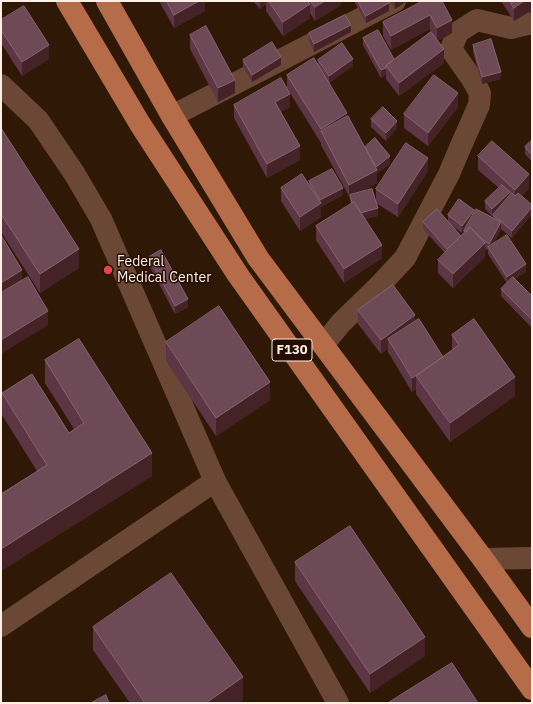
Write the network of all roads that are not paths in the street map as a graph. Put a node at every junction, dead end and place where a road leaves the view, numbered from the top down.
1 (67, 1) edge
2 (107, 1) edge
3 (395, 1) edge
4 (532, 23) edge
5 (1, 85) edge
6 (172, 116) junction
7 (323, 345) junction
8 (215, 481) junction
9 (532, 558) edge
10 (483, 559) junction
11 (1, 626) edge
12 (532, 627) edge
13 (532, 688) edge
14 (338, 703) edge

1 - 13 main road, F130
2 - 6 main road, F130
3 - 6 street
4 - 7 street
5 - 8 street
6 - 7 main road, F130
7 - 10 main road, F130
8 - 11 street
8 - 14 street
9 - 10 street
10 - 12 main road, F130

